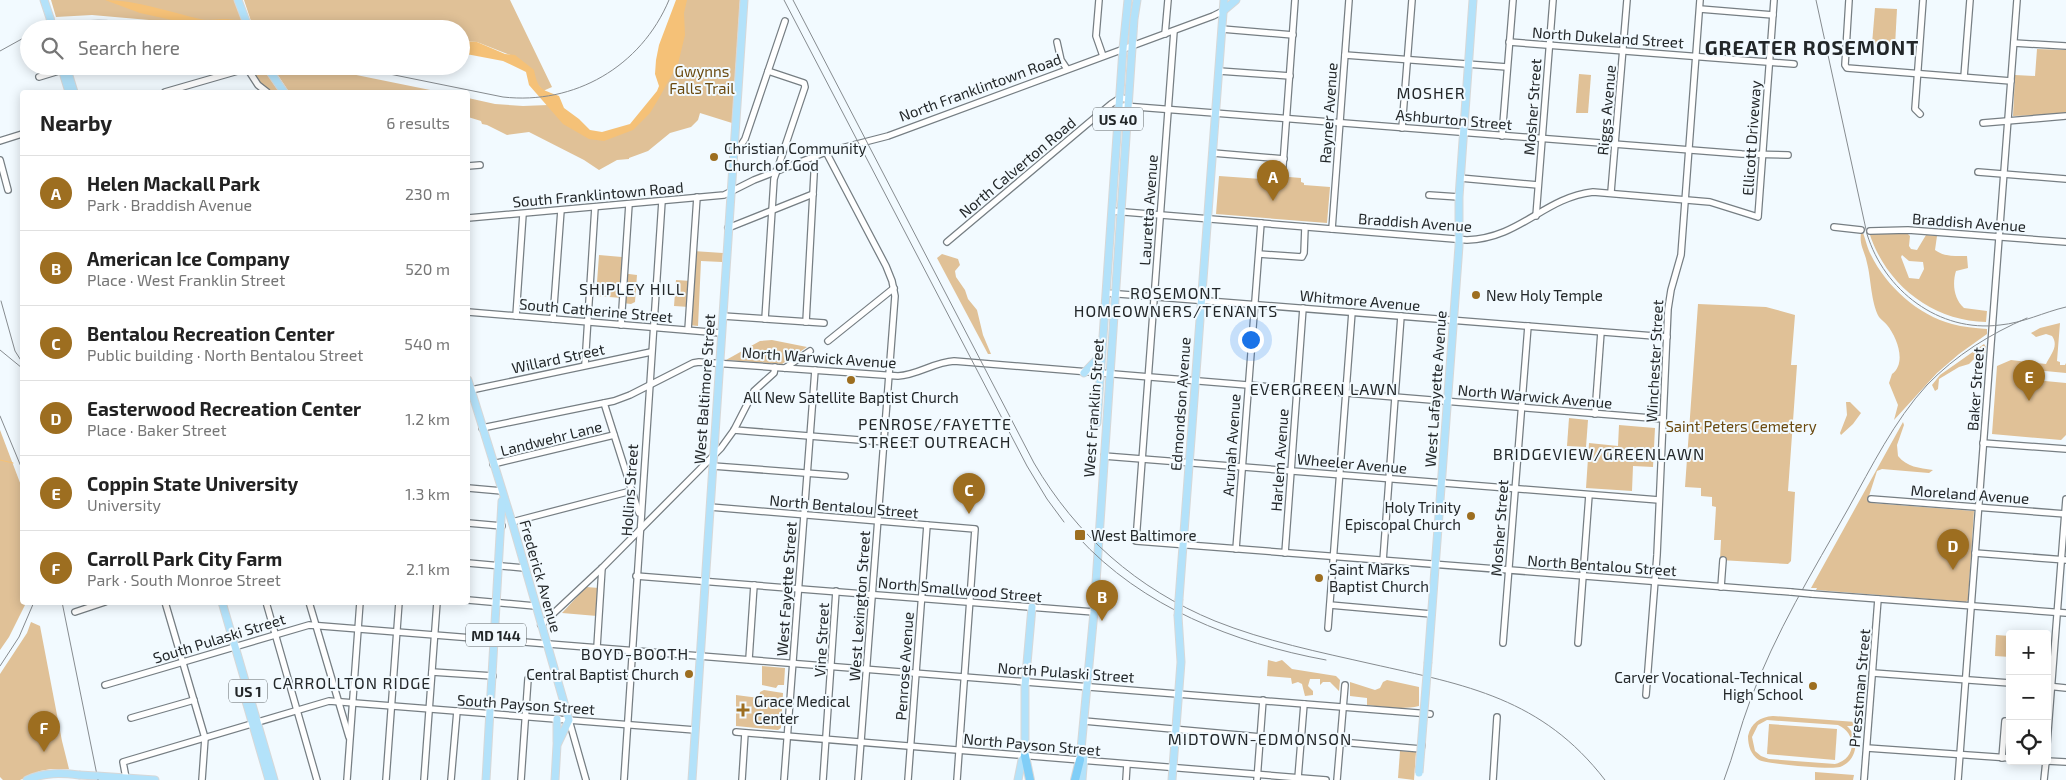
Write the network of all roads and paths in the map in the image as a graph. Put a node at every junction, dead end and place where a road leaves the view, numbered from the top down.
1 (44, 0) edge
2 (238, 0) edge
3 (744, 0) edge
4 (1098, 0) edge
5 (1128, 0) edge
6 (1137, 0) edge
7 (1168, 0) edge
8 (1224, 0) edge
9 (1236, 0) edge
10 (1295, 0) edge
11 (1349, 0) edge
12 (1412, 0) edge
13 (1473, 0) edge
14 (1513, 0) edge
15 (1553, 0) edge
16 (1627, 0) edge
17 (1700, 0) edge
18 (1774, 0) edge
19 (1849, 0) edge
20 (1923, 0) edge
21 (1970, 0) edge
22 (2017, 0) edge
23 (1700, 9) junction
24 (1223, 10) junction
25 (1773, 15) junction
26 (51, 20) edge
27 (245, 20) edge
28 (785, 21) dead end
29 (1222, 29) junction
30 (1174, 31) junction
31 (1165, 34) junction
32 (1293, 35) junction
33 (1057, 42) dead end
34 (1509, 42) junction
35 (2014, 43) junction
36 (1549, 45) junction
37 (1132, 46) junction
38 (2066, 46) edge
39 (1123, 49) junction
40 (1623, 51) junction
41 (1345, 54) junction
42 (1103, 56) junction
43 (1696, 56) junction
44 (1408, 59) junction
45 (1770, 62) junction
46 (1468, 64) junction
47 (1794, 64) dead end
48 (1507, 67) junction
49 (1067, 69) junction
50 (768, 71) junction
51 (1219, 71) junction
52 (1917, 73) junction
53 (44, 75) edge
54 (65, 75) edge
55 (66, 75) edge
56 (224, 75) edge
57 (252, 75) edge
58 (272, 75) edge
59 (1290, 76) junction
60 (39, 77) dead end
61 (1964, 77) junction
62 (2011, 81) junction
63 (188, 86) junction
64 (68, 90) edge
65 (73, 90) edge
66 (173, 90) edge
67 (191, 90) edge
68 (264, 90) edge
69 (283, 90) edge
70 (1119, 102) junction
71 (1128, 103) junction
72 (1168, 109) junction
73 (1216, 113) junction
74 (1920, 114) dead end
75 (2066, 116) edge
76 (1286, 119) junction
77 (2008, 120) junction
78 (1340, 122) junction
79 (1983, 123) dead end
80 (1402, 128) junction
81 (1464, 132) junction
82 (20, 135) edge
83 (1502, 136) junction
84 (1542, 139) junction
85 (0, 141) edge
86 (1615, 144) junction
87 (734, 149) junction
88 (1689, 150) junction
89 (826, 152) junction
90 (1213, 153) junction
91 (1762, 155) junction
92 (815, 156) junction
93 (1788, 156) dead end
94 (1284, 158) junction
95 (0, 160) edge
96 (480, 165) dead end
97 (470, 166) edge
98 (777, 171) junction
99 (1978, 172) dead end
100 (2004, 174) junction
101 (1282, 178) dead end
102 (1460, 178) junction
103 (2066, 178) edge
104 (1538, 185) junction
105 (8, 190) dead end
106 (730, 191) junction
107 (1611, 192) junction
108 (813, 194) junction
109 (1429, 195) dead end
110 (697, 197) junction
111 (1459, 197) junction
112 (1685, 199) junction
113 (662, 201) junction
114 (629, 204) junction
115 (595, 207) junction
116 (561, 210) junction
117 (772, 210) junction
118 (1112, 211) junction
119 (1121, 212) junction
120 (523, 214) junction
121 (1160, 215) junction
122 (1536, 216) junction
123 (470, 218) edge
124 (1758, 218) joint
125 (1208, 219) junction
126 (1261, 223) junction
127 (1305, 227) junction
128 (1834, 227) dead end
129 (728, 228) junction
130 (1332, 229) junction
131 (1861, 230) dead end
132 (1870, 230) dead end
133 (1999, 237) junction
134 (1460, 239) junction
135 (947, 242) dead end
136 (2066, 242) edge
137 (1258, 254) junction
138 (894, 288) junction
139 (1106, 293) junction
140 (1115, 293) junction
141 (1154, 296) junction
142 (1202, 300) junction
143 (1255, 304) junction
144 (1303, 308) junction
145 (470, 312) edge
146 (1352, 312) junction
147 (516, 316) junction
148 (722, 316) junction
149 (1401, 316) junction
150 (554, 319) junction
151 (765, 319) junction
152 (1454, 320) junction
153 (588, 322) junction
154 (806, 322) junction
155 (824, 323) dead end
156 (621, 325) junction
157 (1528, 326) junction
158 (653, 327) junction
159 (688, 330) junction
160 (1601, 332) junction
161 (722, 333) junction
162 (1667, 337) junction
163 (828, 341) dead end
164 (651, 352) junction
165 (810, 352) dead end
166 (1102, 355) junction
167 (719, 364) junction
168 (585, 365) junction
169 (775, 368) junction
170 (784, 368) junction
171 (814, 370) junction
172 (1084, 372) junction
173 (1100, 374) junction
174 (1109, 374) junction
175 (889, 376) junction
176 (1148, 377) junction
177 (1195, 381) junction
178 (649, 385) junction
179 (1248, 386) junction
180 (470, 387) edge
181 (471, 390) junction
182 (1297, 390) junction
183 (1346, 394) junction
184 (1395, 398) junction
185 (1448, 402) junction
186 (604, 403) junction
187 (1521, 408) junction
188 (1595, 414) junction
189 (1106, 418) junction
190 (1663, 419) junction
191 (1097, 423) dead end
192 (482, 428) junction
193 (734, 430) junction
194 (614, 435) junction
195 (810, 436) junction
196 (884, 442) junction
197 (1984, 442) junction
198 (910, 444) dead end
199 (2066, 449) edge
200 (714, 456) junction
201 (1104, 456) junction
202 (1142, 459) junction
203 (1190, 463) junction
204 (493, 464) junction
205 (713, 466) junction
206 (1242, 467) junction
207 (1291, 471) junction
208 (807, 474) junction
209 (1339, 475) junction
210 (845, 476) dead end
211 (1389, 479) junction
212 (1441, 483) junction
213 (470, 488) edge
214 (1515, 489) junction
215 (502, 491) junction
216 (631, 491) junction
217 (1589, 494) junction
218 (2066, 499) edge
219 (1659, 500) junction
220 (1871, 500) dead end
221 (710, 507) junction
222 (1978, 508) junction
223 (2065, 514) edge
224 (640, 515) junction
225 (804, 515) junction
226 (878, 521) junction
227 (512, 522) junction
228 (470, 523) edge
229 (927, 525) junction
230 (502, 526) junction
231 (639, 530) junction
232 (1136, 541) joint
233 (1183, 545) junction
234 (1236, 549) junction
235 (1285, 553) junction
236 (1975, 553) junction
237 (1333, 557) junction
238 (1723, 560) dead end
239 (2064, 560) edge
240 (1383, 561) junction
241 (470, 563) edge
242 (1435, 565) junction
243 (500, 566) junction
244 (524, 568) junction
245 (602, 568) junction
246 (1509, 570) junction
247 (636, 576) junction
248 (1583, 576) junction
249 (705, 581) junction
250 (1655, 582) junction
251 (754, 585) junction
252 (1721, 587) junction
253 (798, 588) junction
254 (836, 591) junction
255 (872, 594) junction
256 (922, 598) junction
257 (1878, 599) junction
258 (470, 600) edge
259 (970, 602) junction
260 (498, 603) junction
261 (96, 605) edge
262 (167, 605) edge
263 (218, 605) edge
264 (223, 605) edge
265 (267, 605) edge
266 (309, 605) edge
267 (360, 605) edge
268 (399, 605) edge
269 (437, 605) edge
270 (1330, 605) junction
271 (535, 606) junction
272 (1971, 606) junction
273 (1032, 607) junction
274 (75, 612) dead end
275 (1094, 612) junction
276 (2057, 612) junction
277 (2066, 613) edge
278 (1431, 614) junction
279 (315, 625) junction
280 (541, 625) junction
281 (358, 628) junction
282 (1328, 628) dead end
283 (397, 632) junction
284 (275, 634) junction
285 (435, 634) junction
286 (496, 639) junction
287 (1578, 642) dead end
288 (546, 643) junction
289 (1503, 643) dead end
290 (232, 647) junction
291 (597, 647) junction
292 (632, 650) junction
293 (700, 655) junction
294 (749, 659) junction
295 (183, 662) junction
296 (793, 663) junction
297 (830, 666) junction
298 (867, 669) junction
299 (432, 672) junction
300 (916, 673) junction
301 (1873, 673) junction
302 (2050, 675) edge
303 (493, 676) junction
304 (964, 677) junction
305 (528, 679) dead end
306 (1965, 680) junction
307 (1026, 682) junction
308 (2006, 684) edge
309 (105, 685) dead end
310 (1088, 686) junction
311 (1344, 686) dead end
312 (2051, 686) edge
313 (2066, 688) edge
314 (1178, 694) junction
315 (1646, 695) dead end
316 (194, 700) junction
317 (1264, 700) junction
318 (338, 702) junction
319 (353, 703) junction
320 (1304, 704) junction
321 (392, 706) junction
322 (1343, 707) junction
323 (430, 709) junction
324 (297, 711) junction
325 (457, 711) junction
326 (491, 714) junction
327 (525, 716) junction
328 (1497, 716) dead end
329 (131, 718) dead end
330 (557, 719) junction
331 (569, 720) junction
332 (2005, 721) dead end
333 (255, 723) junction
334 (627, 724) junction
335 (1083, 725) junction
336 (696, 730) junction
337 (1176, 730) junction
338 (736, 732) dead end
339 (744, 733) junction
340 (787, 736) junction
341 (1261, 737) junction
342 (205, 738) junction
343 (826, 740) junction
344 (350, 741) junction
345 (861, 742) junction
346 (1340, 742) junction
347 (557, 745) junction
348 (910, 747) junction
349 (1867, 748) junction
350 (959, 750) junction
351 (1960, 754) junction
352 (1025, 756) junction
353 (2002, 758) junction
354 (2006, 758) edge
355 (1082, 760) junction
356 (2051, 761) edge
357 (2066, 762) edge
358 (1127, 764) junction
359 (2046, 765) edge
360 (1173, 768) junction
361 (1419, 776) edge
362 (1258, 777) edge
363 (124, 778) junction
364 (1298, 778) junction
365 (27, 780) edge
366 (155, 780) edge
367 (202, 780) edge
368 (269, 780) edge
369 (274, 780) edge
370 (317, 780) edge
371 (347, 780) edge
372 (386, 780) edge
373 (424, 780) edge
374 (451, 780) edge
375 (486, 780) edge
376 (521, 780) edge
377 (555, 780) edge
378 (586, 780) edge
379 (624, 780) edge
380 (692, 780) edge
381 (742, 780) edge
382 (784, 780) edge
383 (824, 780) edge
384 (858, 780) edge
385 (908, 780) edge
386 (957, 780) edge
387 (1018, 780) edge
388 (1030, 780) edge
389 (1076, 780) edge
390 (1082, 780) edge
391 (1126, 780) edge
392 (1172, 780) edge
393 (1326, 780) edge
394 (1338, 780) edge
395 (1493, 780) edge
396 (1864, 780) edge
397 (1958, 780) edge
398 (2044, 780) edge

1 - 26 main road, bridge
2 - 27 main road
3 - 87 main road, West Baltimore Street
4 - 42 street
5 - 39 main road, West Franklin Street / US 40
6 - 37 main road, West Franklin Street / US 40
7 - 31 street
8 - 24 main road, Edmondson Avenue
9 - 24 main road, North Franklintown Road
10 - 32 street
11 - 41 street, Rayner Avenue
12 - 44 street
13 - 46 main road, West Lafayette Avenue
14 - 34 street
15 - 36 street, Mosher Street
16 - 40 street, Riggs Avenue
17 - 23 street, Winchester Street
18 - 25 street, Ellicott Driveway
19 - 52 street
20 - 52 street
21 - 61 street
22 - 35 street, Baker Street
23 - 25 street
23 - 43 street, Winchester Street
24 - 29 main road, Edmondson Avenue
24 - 30 street, North Franklintown Road
25 - 45 street, Ellicott Driveway
28 - 50 street
29 - 32 street
29 - 51 main road, Edmondson Avenue
30 - 31 street, North Franklintown Road
30 - 72 street, Lauretta Avenue
31 - 37 street, North Franklintown Road
32 - 59 street
33 - 49 street
34 - 36 street, North Dukeland Street
34 - 48 street
35 - 38 street
35 - 62 street, Baker Street
36 - 40 street, North Dukeland Street
36 - 84 street, Mosher Street
37 - 39 street, North Franklintown Road
37 - 71 main road, West Franklin Street / US 40
39 - 42 street, North Franklintown Road
39 - 70 main road, West Franklin Street / US 40
40 - 43 street, North Dukeland Street
40 - 86 street, Riggs Avenue
41 - 44 street
41 - 78 street, Rayner Avenue
42 - 49 street, North Franklintown Road
43 - 45 street, North Dukeland Street
43 - 88 street, Winchester Street
44 - 46 street
44 - 80 street
45 - 47 street, North Dukeland Street
45 - 91 street, Ellicott Driveway
46 - 48 street
46 - 81 main road, West Lafayette Avenue
48 - 83 street
49 - 89 street, North Franklintown Road
50 - 87 street
50 - 98 street
51 - 59 street
51 - 73 main road, Edmondson Avenue
52 - 61 street
52 - 74 street
53 - 60 street
54 - 64 main road
55 - 65 main road
56 - 63 street
57 - 68 street
58 - 69 main road
59 - 76 street
61 - 62 street
62 - 77 street, Baker Street
63 - 66 street
63 - 67 street
70 - 71 street
70 - 118 main road, West Franklin Street / US 40
70 - 135 street, North Calverton Road
71 - 72 street, Ashburton Street
71 - 119 main road, West Franklin Street / US 40
72 - 73 street, Ashburton Street
72 - 121 street, Lauretta Avenue
73 - 76 street, Ashburton Street
73 - 90 main road, Edmondson Avenue
75 - 77 street
76 - 78 street, Ashburton Street
76 - 94 street
77 - 79 street
77 - 100 street, Baker Street
78 - 80 street, Ashburton Street
78 - 130 street, Rayner Avenue
80 - 81 street, Ashburton Street
81 - 83 street, Ashburton Street
81 - 102 main road, West Lafayette Avenue
82 - 85 street
83 - 84 street, Ashburton Street
84 - 86 street, Ashburton Street
84 - 104 street, Mosher Street
86 - 88 street, Ashburton Street
86 - 107 street, Riggs Avenue
87 - 106 main road, West Baltimore Street
88 - 91 street, Ashburton Street
88 - 112 street, Winchester Street
89 - 92 street, North Franklintown Road
89 - 138 street, West Lexington Street
90 - 94 street
90 - 125 main road, Edmondson Avenue
91 - 93 street, Ashburton Street
91 - 124 street, Ellicott Driveway
92 - 98 street, North Franklintown Road
92 - 108 street
94 - 101 street
95 - 105 street
96 - 97 street
98 - 106 street, North Franklintown Road
98 - 117 street
99 - 100 street
100 - 103 street
100 - 133 street, Baker Street
102 - 104 street
102 - 111 main road, West Lafayette Avenue
104 - 122 street, Mosher Street
106 - 110 street, South Franklintown Road
106 - 129 main road, West Baltimore Street
107 - 112 street, Braddish Avenue
107 - 122 street, Braddish Avenue
108 - 117 street
108 - 154 street
109 - 111 street
110 - 113 street, South Franklintown Road
110 - 159 street
111 - 134 main road, West Lafayette Avenue
112 - 124 street, Braddish Avenue
112 - 162 street, Winchester Street
113 - 114 street, South Franklintown Road
113 - 158 street, Hollins Street
114 - 115 street, South Franklintown Road
114 - 156 street
115 - 116 street, South Franklintown Road
115 - 153 street
116 - 120 street, South Franklintown Road
116 - 150 street
117 - 129 street
117 - 151 street
118 - 119 street, Braddish Avenue
118 - 139 main road, West Franklin Street / US 40
119 - 121 street, Braddish Avenue
119 - 140 main road, West Franklin Street / US 40
120 - 123 street, South Franklintown Road
120 - 147 street
121 - 125 street, Braddish Avenue
121 - 141 street, Lauretta Avenue
122 - 134 street, Braddish Avenue
125 - 126 street, Braddish Avenue
125 - 142 main road, Edmondson Avenue
126 - 127 street, Braddish Avenue
126 - 137 street, Arunah Avenue
127 - 130 street, Braddish Avenue
127 - 137 street
128 - 131 street
129 - 148 main road, West Baltimore Street
130 - 134 street, Braddish Avenue
132 - 133 street, Braddish Avenue
133 - 136 street, Braddish Avenue
133 - 197 street, Baker Street
134 - 152 main road, West Lafayette Avenue
137 - 143 street, Arunah Avenue
138 - 163 street
138 - 175 street, West Lexington Street
139 - 140 street, Whitmore Avenue
139 - 166 main road, West Franklin Street / US 40
140 - 141 street, Whitmore Avenue
140 - 174 main road, West Franklin Street / US 40
141 - 142 street, Whitmore Avenue
141 - 176 street, Lauretta Avenue
142 - 143 street, Whitmore Avenue
142 - 177 main road, Edmondson Avenue
143 - 144 street, Whitmore Avenue
143 - 179 street, Arunah Avenue
144 - 146 street, Whitmore Avenue
144 - 182 street, Harlem Avenue
145 - 147 street, South Catherine Street
146 - 149 street, Whitmore Avenue
146 - 183 street
147 - 150 street, South Catherine Street
148 - 151 street
148 - 161 main road, West Baltimore Street
149 - 152 street, Whitmore Avenue
149 - 184 street
150 - 153 street, South Catherine Street
151 - 154 street
152 - 157 street, Whitmore Avenue
152 - 185 main road, West Lafayette Avenue
153 - 156 street, South Catherine Street
153 - 168 street
154 - 155 street
156 - 158 street, South Catherine Street
157 - 160 street, Whitmore Avenue
157 - 187 street, Mosher Street
158 - 159 street, South Catherine Street
158 - 164 street, Hollins Street
159 - 161 street, South Catherine Street
160 - 162 street, Whitmore Avenue
160 - 188 street
161 - 167 main road, West Baltimore Street
162 - 190 street, Winchester Street
164 - 168 street, Willard Street
164 - 178 street, Hollins Street
165 - 170 street
166 - 172 main road
166 - 173 main road, West Franklin Street / US 40
167 - 169 street, North Warwick Avenue
167 - 178 street, North Warwick Avenue
167 - 200 main road, West Baltimore Street
168 - 181 street, Willard Street
169 - 170 street, North Warwick Avenue
169 - 193 street
170 - 171 street, North Warwick Avenue
171 - 175 street, North Warwick Avenue
171 - 195 street, West Fayette Street
172 - 173 street, North Warwick Avenue
172 - 175 street, North Warwick Avenue
173 - 174 street, North Warwick Avenue
173 - 189 main road
173 - 191 main road, West Franklin Street / US 40
174 - 176 street, North Warwick Avenue
174 - 189 main road, West Franklin Street / US 40
175 - 196 street, West Lexington Street
176 - 177 street, North Warwick Avenue
176 - 202 street, Lauretta Avenue
177 - 179 street, North Warwick Avenue
177 - 203 main road, Edmondson Avenue
178 - 186 street, North Warwick Avenue
178 - 224 street, Hollins Street
179 - 182 street, North Warwick Avenue
179 - 206 street, Arunah Avenue
180 - 181 main road, Frederick Avenue / MD 144
181 - 192 main road, Frederick Avenue / MD 144
182 - 183 street, North Warwick Avenue
182 - 207 street, Harlem Avenue
183 - 184 street, North Warwick Avenue
183 - 209 street
184 - 185 street, North Warwick Avenue
184 - 211 street
185 - 187 street, North Warwick Avenue
185 - 212 main road, West Lafayette Avenue
186 - 192 street, North Warwick Avenue
186 - 194 street
187 - 188 street, North Warwick Avenue
187 - 214 street, Mosher Street
188 - 190 street, North Warwick Avenue
189 - 201 main road, West Franklin Street / US 40
190 - 219 street, Winchester Street
192 - 204 main road, Frederick Avenue / MD 144
193 - 195 street
193 - 200 street
194 - 204 street, Landwehr Lane
194 - 216 street
195 - 196 street
195 - 208 street, West Fayette Street
196 - 198 street
196 - 226 street, West Lexington Street
197 - 199 street
197 - 222 street, Baker Street
200 - 205 main road, West Baltimore Street
200 - 231 street
201 - 202 street, Wheeler Avenue
201 - 275 main road, West Franklin Street / US 40
202 - 203 street, Wheeler Avenue
202 - 232 street, Lauretta Avenue
203 - 206 street, Wheeler Avenue
203 - 233 main road, Edmondson Avenue
204 - 215 main road, Frederick Avenue / MD 144
205 - 208 street
205 - 221 main road, West Baltimore Street
206 - 207 street, Wheeler Avenue
206 - 234 street, Arunah Avenue
207 - 209 street, Wheeler Avenue
207 - 235 street, Harlem Avenue
208 - 210 street
208 - 225 street, West Fayette Street
209 - 211 street, Wheeler Avenue
209 - 237 street
211 - 212 street, Wheeler Avenue
211 - 240 street
212 - 214 street, Wheeler Avenue
212 - 242 main road, West Lafayette Avenue
213 - 215 street
214 - 217 street, Wheeler Avenue
214 - 246 street, Mosher Street
215 - 227 main road, Frederick Avenue / MD 144
215 - 230 main road, MD 144
216 - 224 street
216 - 227 street
217 - 219 street, Wheeler Avenue
217 - 248 street
218 - 223 street
219 - 250 street, Winchester Street
220 - 222 street, Moreland Avenue
221 - 225 street, North Bentalou Street
221 - 249 main road, West Baltimore Street
222 - 223 street, Moreland Avenue
222 - 236 street, Baker Street
223 - 239 street
224 - 231 street, Hollins Street
225 - 226 street, North Bentalou Street
225 - 253 street, West Fayette Street
226 - 229 street, North Bentalou Street
226 - 255 street, West Lexington Street
227 - 244 main road, Frederick Avenue / MD 144
228 - 230 street
229 - 256 street, Penrose Avenue
229 - 259 street, North Bentalou Street
230 - 243 main road, MD 144
231 - 245 street
231 - 247 street, Hollins Street
232 - 233 street, North Bentalou Street
233 - 234 street, North Bentalou Street
233 - 314 main road, Edmondson Avenue, bridge
234 - 235 street, North Bentalou Street
235 - 237 street, North Bentalou Street
236 - 239 street
236 - 272 street, Baker Street
237 - 240 street, North Bentalou Street
237 - 270 street
238 - 252 street
239 - 276 street
240 - 242 street, North Bentalou Street
241 - 243 street
242 - 246 street, North Bentalou Street
242 - 278 main road, West Lafayette Avenue
243 - 244 street
243 - 260 main road, MD 144
244 - 271 main road, Frederick Avenue / MD 144
245 - 280 street
245 - 291 street
246 - 248 street, North Bentalou Street
246 - 289 street, Mosher Street
247 - 249 street, North Smallwood Street
247 - 292 street, Hollins Street
248 - 250 street, North Bentalou Street
248 - 287 street
249 - 251 street, North Smallwood Street
249 - 293 main road, West Baltimore Street
250 - 252 street, North Bentalou Street
250 - 315 street, Winchester Street
251 - 253 street, North Smallwood Street
251 - 294 street
252 - 257 street, North Bentalou Street, bridge
253 - 254 street, North Smallwood Street
253 - 296 street, West Fayette Street
254 - 255 street, North Smallwood Street
254 - 297 street, Vine Street
255 - 256 street, North Smallwood Street
255 - 298 street, West Lexington Street
256 - 259 street, North Smallwood Street
256 - 300 street, Penrose Avenue
257 - 272 street, North Bentalou Street
257 - 301 street, Presstman Street
258 - 260 street
259 - 273 street, North Smallwood Street
259 - 304 street
260 - 271 street
260 - 286 main road, MD 144
261 - 274 street
262 - 295 street
263 - 290 main road, US 1
264 - 290 main road, US 1
265 - 284 street
266 - 279 street
267 - 281 street
268 - 283 street
269 - 285 street
270 - 278 street
270 - 282 street
271 - 280 main road, Frederick Avenue / MD 144
272 - 276 street, North Bentalou Street
272 - 306 street, Baker Street
273 - 275 street, North Smallwood Street
273 - 307 main road
275 - 310 main road, West Franklin Street / US 40
276 - 277 street, North Bentalou Street
276 - 302 street
278 - 361 main road, West Lafayette Avenue, bridge
279 - 281 street, South Pulaski Street
279 - 284 street, South Pulaski Street
279 - 318 street
280 - 288 main road, Frederick Avenue / MD 144
281 - 283 street, South Pulaski Street
281 - 319 street
283 - 285 street, South Pulaski Street
283 - 321 street
284 - 290 street, South Pulaski Street
284 - 324 street
285 - 286 street, South Pulaski Street
285 - 299 street
286 - 288 street, South Pulaski Street
286 - 303 main road, MD 144
288 - 291 street, South Pulaski Street
288 - 331 main road, Frederick Avenue / MD 144
290 - 295 street, South Pulaski Street
290 - 333 main road, US 1
291 - 292 street, South Pulaski Street
292 - 293 street, South Pulaski Street
292 - 334 street, Hollins Street
293 - 294 street, North Pulaski Street
293 - 336 main road, West Baltimore Street
294 - 296 street, North Pulaski Street
295 - 309 street, South Pulaski Street
295 - 316 street
296 - 297 street, North Pulaski Street
296 - 340 street, West Fayette Street
297 - 298 street, North Pulaski Street
297 - 343 street, Vine Street
298 - 300 street, North Pulaski Street
298 - 345 street, West Lexington Street
299 - 303 street
299 - 323 street
300 - 304 street, North Pulaski Street
300 - 348 street, Penrose Avenue
301 - 306 street
301 - 349 street, Presstman Street
303 - 326 main road, MD 144
304 - 307 street, North Pulaski Street
304 - 350 street
305 - 327 street
306 - 308 street
306 - 351 street, Baker Street
307 - 310 street, North Pulaski Street
307 - 352 main road
310 - 314 street, North Pulaski Street
310 - 335 main road, West Franklin Street / US 40
311 - 322 street
312 - 313 street
314 - 317 street, North Pulaski Street
314 - 337 main road, Edmondson Avenue
316 - 329 street
316 - 342 street
317 - 320 street, North Pulaski Street
317 - 341 street
318 - 319 street, South Payson Street
318 - 324 street, South Payson Street
318 - 344 street
319 - 321 street, South Payson Street
319 - 344 street
320 - 322 street, North Pulaski Street
320 - 364 street
321 - 323 street, South Payson Street
321 - 372 street
322 - 346 street
322 - 346 street, North Pulaski Street
323 - 325 street, South Payson Street
323 - 373 street
324 - 333 street, South Payson Street
324 - 370 street
325 - 326 street, South Payson Street
325 - 374 street
326 - 327 street, South Payson Street
326 - 375 main road, MD 144
327 - 330 street, South Payson Street
327 - 376 street
328 - 395 street
330 - 331 street, South Payson Street
330 - 347 main road
331 - 334 street, South Payson Street
331 - 347 main road
331 - 378 street, Frederick Avenue
332 - 353 street
333 - 342 street, South Payson Street
333 - 368 main road, US 1
333 - 369 main road, US 1
334 - 336 street, South Payson Street
334 - 379 street, Hollins Street
335 - 337 street
335 - 355 main road, West Franklin Street / US 40
336 - 380 main road, West Baltimore Street
337 - 341 street
337 - 360 main road, Edmondson Avenue
338 - 339 street, North Payson Street
339 - 340 street, North Payson Street
339 - 381 street
340 - 343 street, North Payson Street
340 - 382 street, West Fayette Street
341 - 362 street
342 - 363 street, South Payson Street
342 - 367 street
343 - 345 street, North Payson Street
343 - 383 street, Vine Street
344 - 371 street
345 - 348 street, North Payson Street
345 - 384 street, West Lexington Street
346 - 394 street
347 - 377 main road
348 - 350 street, North Payson Street
348 - 385 street, Penrose Avenue
349 - 351 street
349 - 396 street, Presstman Street
350 - 352 street, North Payson Street
350 - 386 street
351 - 353 street
351 - 397 street, Baker Street
352 - 355 street, North Payson Street
352 - 387 main road
352 - 388 highway
353 - 354 street
355 - 358 street, North Payson Street
355 - 389 highway, US 40
355 - 390 main road, West Franklin Street
356 - 357 street
358 - 360 street, North Payson Street
358 - 391 street
359 - 398 street
360 - 362 street, North Payson Street
360 - 392 main road, Edmondson Avenue
362 - 364 street, North Payson Street
363 - 365 main road, bridge
363 - 366 main road
364 - 393 street, North Payson Street

